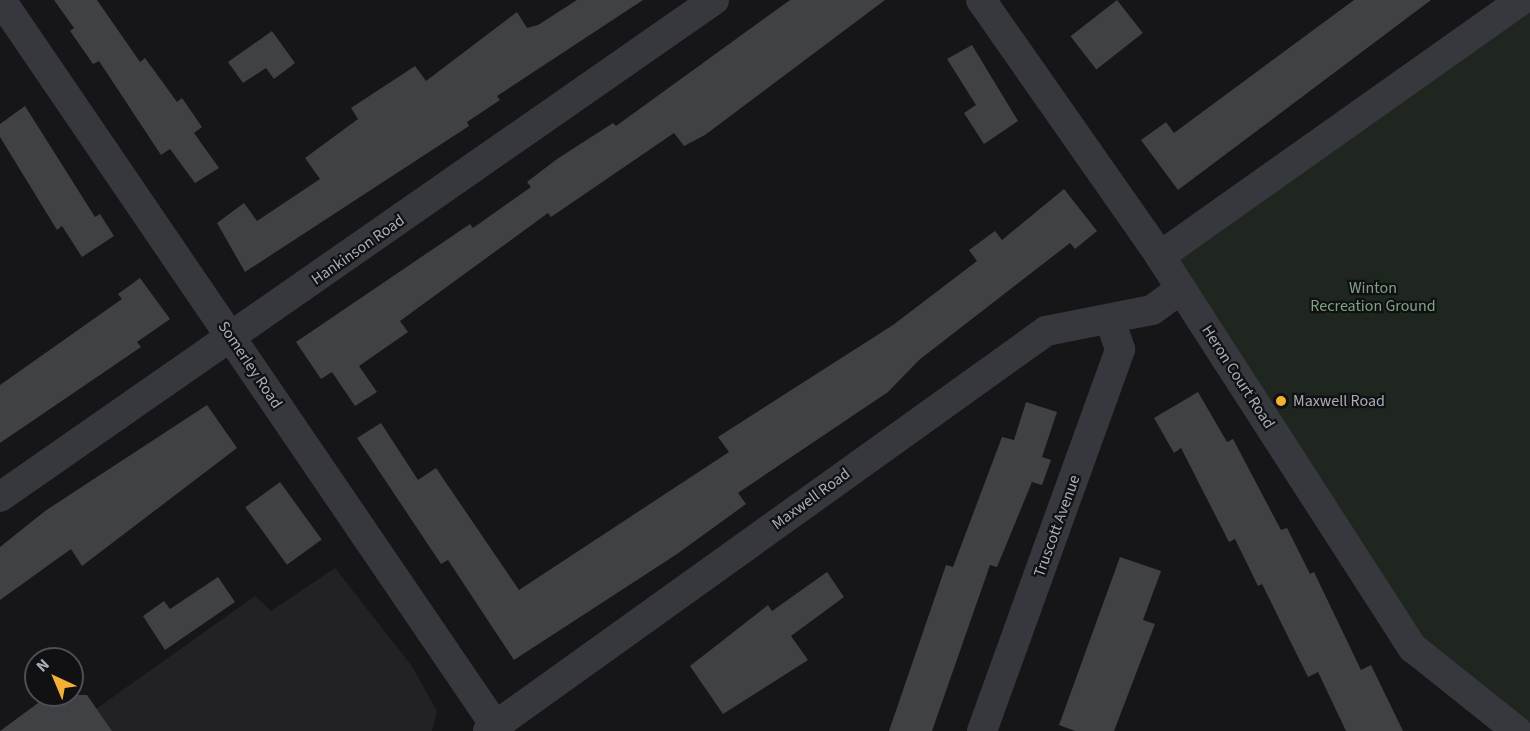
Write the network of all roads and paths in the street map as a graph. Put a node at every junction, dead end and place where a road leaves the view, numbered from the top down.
1 (1, 0) edge
2 (714, 0) edge
3 (981, 0) edge
4 (1522, 0) edge
5 (1160, 256) junction
6 (1181, 289) junction
7 (1110, 320) junction
8 (232, 338) junction
9 (0, 497) edge
10 (494, 729) edge
11 (982, 731) edge
12 (1518, 731) edge

1 - 8 street, Somerley Road
2 - 8 street, Hankinson Road
3 - 5 street, Heron Court Road
4 - 5 street
5 - 6 street, Heron Court Road
6 - 7 street, Maxwell Road
6 - 12 street, Heron Court Road
7 - 10 street, Maxwell Road
7 - 11 street, Truscott Avenue
8 - 9 street, Hankinson Road
8 - 10 street, Somerley Road

